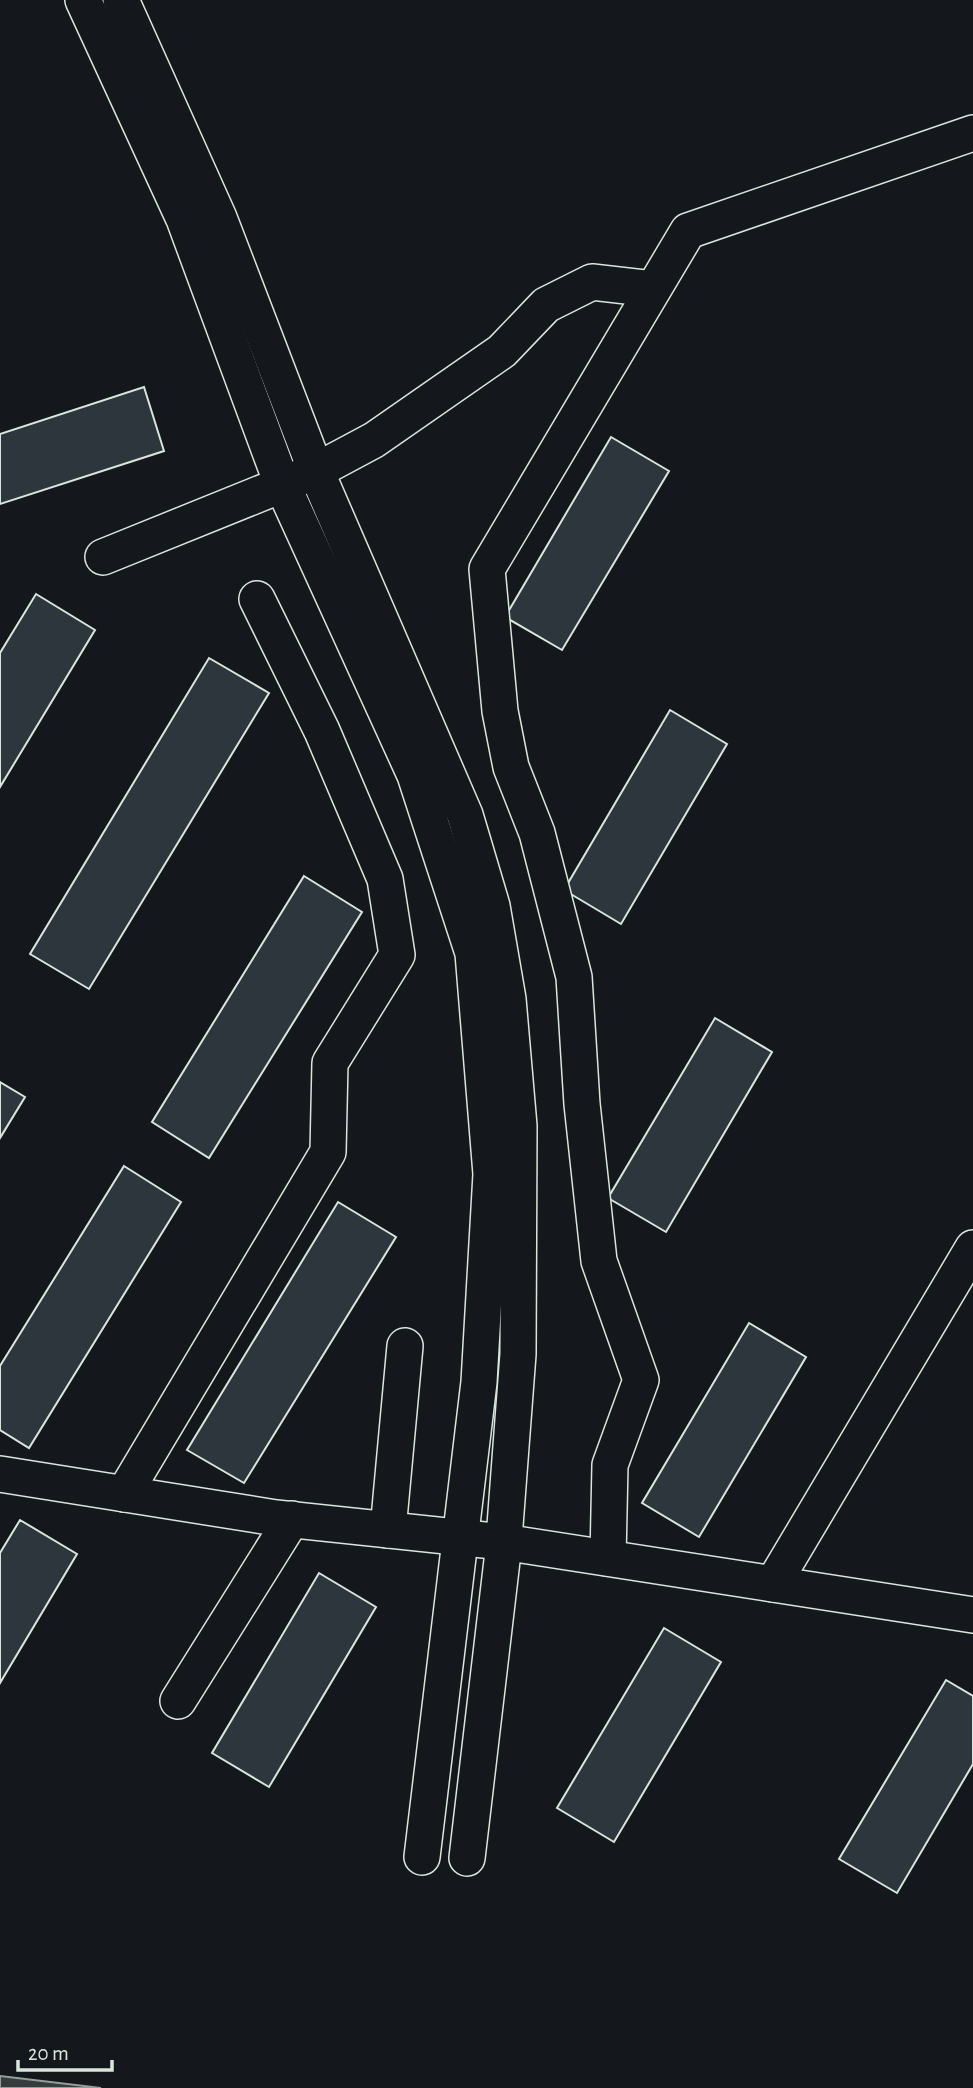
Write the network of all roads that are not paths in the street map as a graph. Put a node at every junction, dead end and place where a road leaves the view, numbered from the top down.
1 (83, 0) edge
2 (121, 0) edge
3 (973, 133) edge
4 (653, 289) junction
5 (316, 471) junction
6 (282, 484) junction
7 (103, 557) dead end
8 (257, 599) dead end
9 (973, 1248) edge
10 (405, 1346) dead end
11 (0, 1474) edge
12 (124, 1494) junction
13 (292, 1519) junction
14 (388, 1530) junction
15 (460, 1538) junction
16 (503, 1542) junction
17 (608, 1558) junction
18 (773, 1584) junction
19 (973, 1615) edge
20 (178, 1701) dead end
21 (422, 1857) dead end
22 (467, 1858) dead end

1 - 6 street
2 - 5 street
3 - 4 street
4 - 5 street
4 - 17 street
5 - 6 street
5 - 16 street
6 - 7 street
6 - 15 street
8 - 12 street
9 - 18 street
10 - 14 street
11 - 12 street
12 - 13 street
13 - 14 street
13 - 20 street
14 - 15 street
15 - 16 street
15 - 21 street
16 - 17 street
16 - 22 street
17 - 18 street
18 - 19 street

